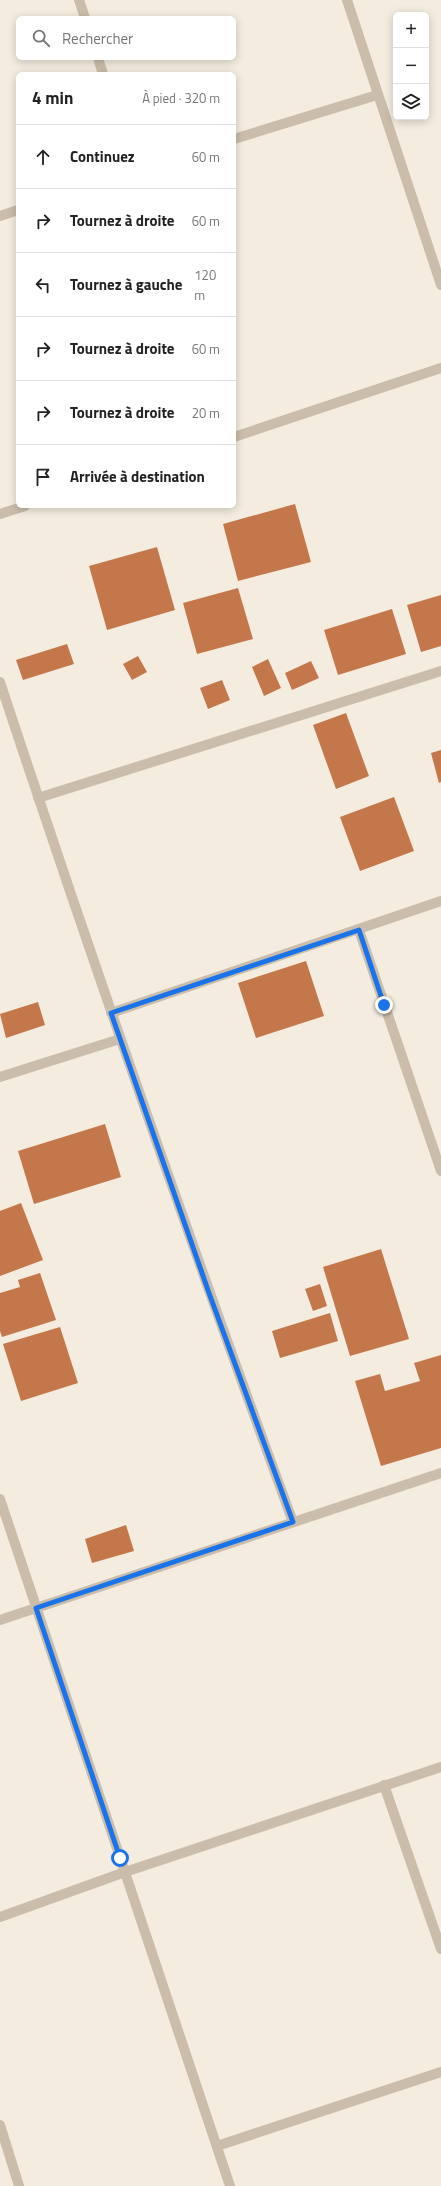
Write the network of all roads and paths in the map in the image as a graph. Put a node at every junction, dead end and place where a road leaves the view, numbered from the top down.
1 (79, 0) edge
2 (347, 0) edge
3 (84, 16) edge
4 (99, 60) edge
5 (102, 72) edge
6 (377, 95) junction
7 (236, 138) edge
8 (16, 211) edge
9 (0, 216) edge
10 (441, 285) edge
11 (441, 368) edge
12 (236, 436) edge
13 (19, 508) edge
14 (0, 514) edge
15 (441, 671) edge
16 (0, 682) edge
17 (38, 798) junction
18 (441, 901) edge
19 (359, 930) junction
20 (111, 1013) junction
21 (120, 1039) junction
22 (0, 1076) edge
23 (441, 1171) edge
24 (441, 1473) edge
25 (0, 1499) edge
26 (293, 1522) junction
27 (36, 1608) junction
28 (0, 1620) edge
29 (441, 1767) edge
30 (384, 1785) junction
31 (125, 1872) junction
32 (0, 1917) edge
33 (441, 1949) edge
34 (441, 2072) edge
35 (0, 2124) edge
36 (217, 2146) junction
37 (19, 2186) edge
38 (230, 2186) edge

1 - 3 street
2 - 6 street
4 - 5 street
6 - 7 street
6 - 10 street
8 - 9 street
11 - 12 street
13 - 14 street
15 - 17 street
16 - 17 street
17 - 20 street
18 - 19 street
19 - 20 street
19 - 23 street
20 - 21 street
21 - 22 street
21 - 26 street
24 - 26 street
25 - 27 street
26 - 27 street
27 - 28 street
27 - 31 street
29 - 30 street
30 - 31 street
30 - 33 street
31 - 32 street
31 - 36 street
34 - 36 street
35 - 37 street
36 - 38 street

